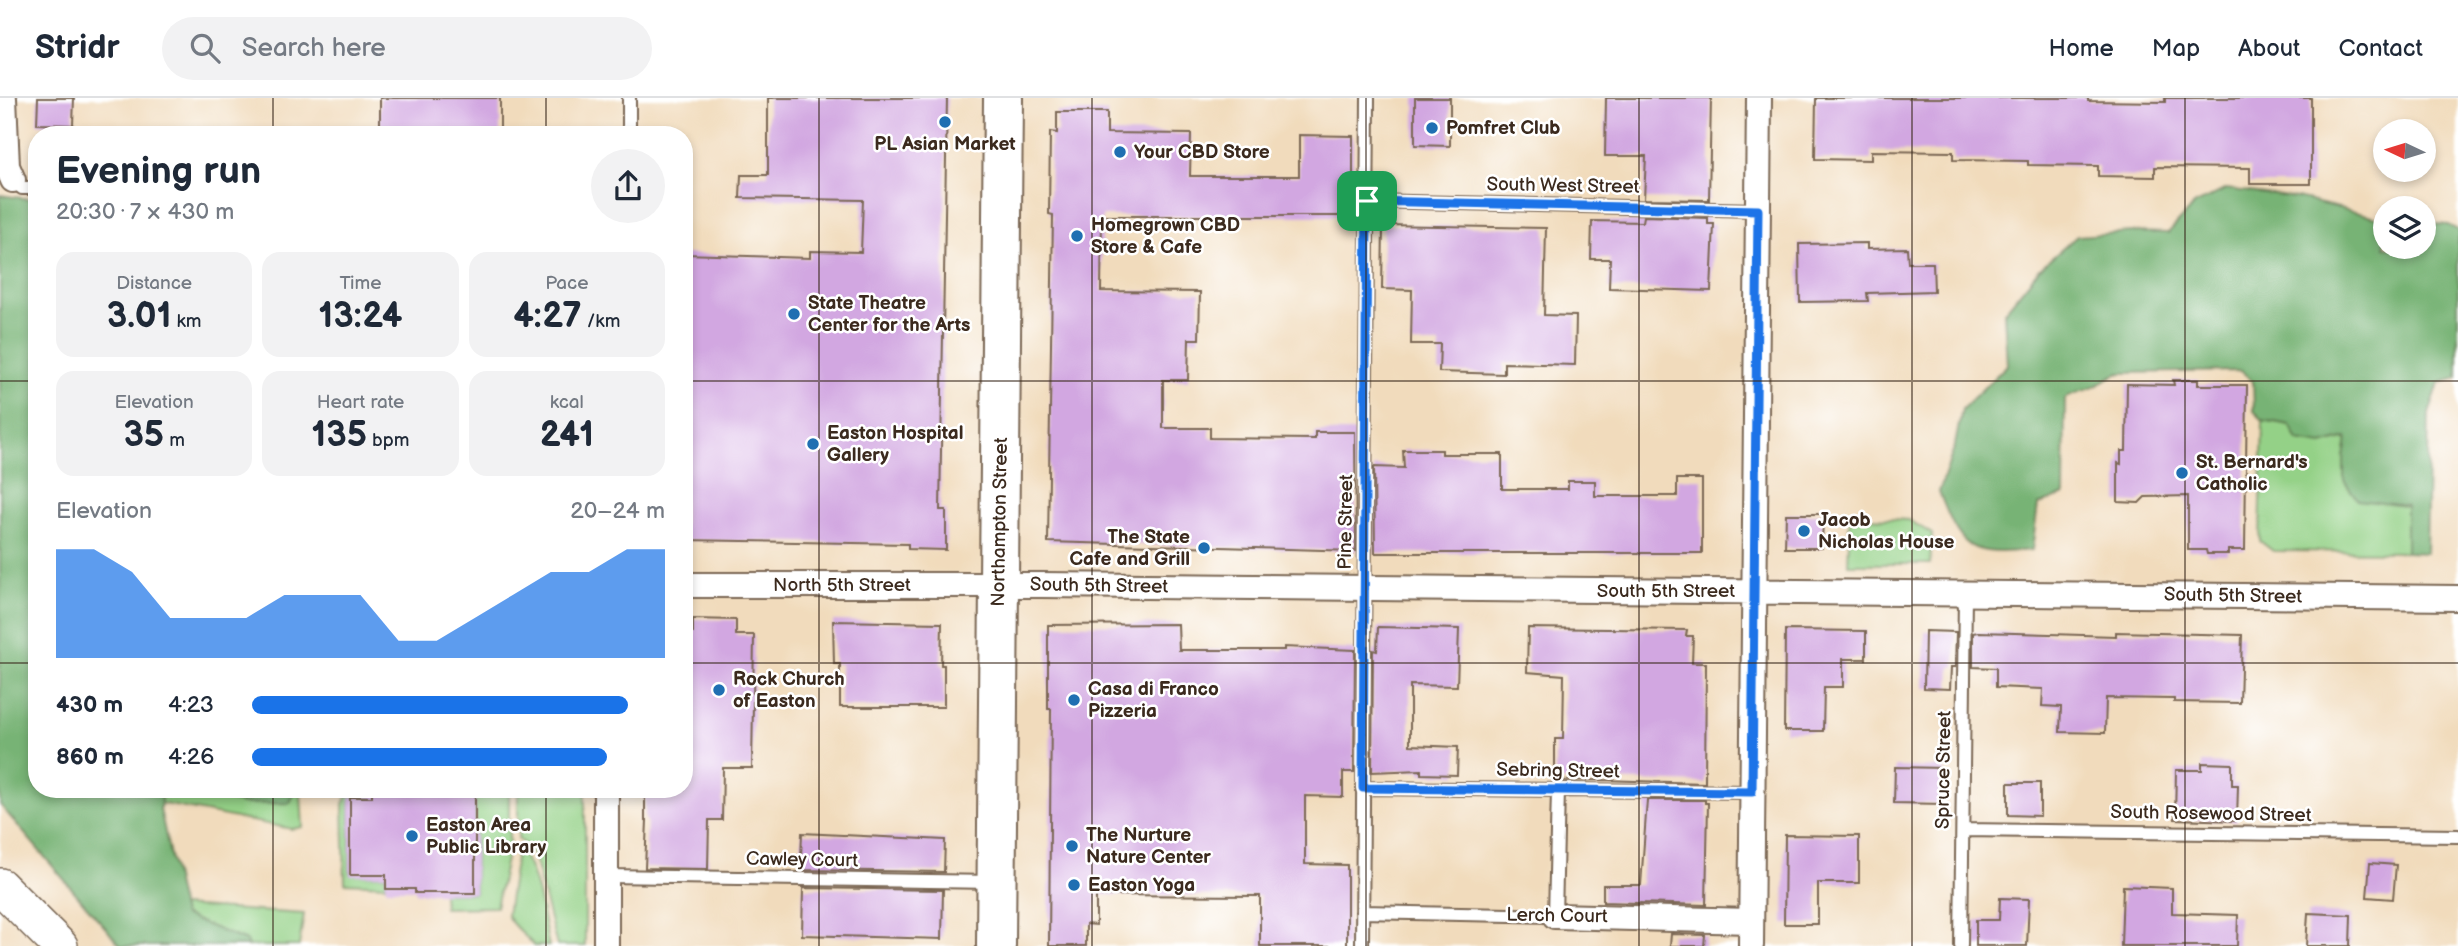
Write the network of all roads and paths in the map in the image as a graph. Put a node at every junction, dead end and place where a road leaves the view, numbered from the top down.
1 (4, 98) edge
2 (629, 98) edge
3 (1003, 98) edge
4 (1368, 98) edge
5 (1759, 98) edge
6 (629, 126) edge
7 (13, 180) joint
8 (28, 188) edge
9 (1367, 201) junction
10 (1758, 210) junction
11 (693, 585) edge
12 (999, 585) junction
13 (1364, 588) junction
14 (1754, 592) junction
15 (1965, 594) junction
16 (2458, 598) edge
17 (1363, 788) junction
18 (1558, 790) junction
19 (1752, 792) junction
20 (606, 798) edge
21 (1963, 830) junction
22 (2458, 836) edge
23 (606, 876) junction
24 (997, 882) junction
25 (0, 886) edge
26 (1362, 912) junction
27 (1555, 916) junction
28 (1751, 920) junction
29 (60, 946) edge
30 (606, 946) edge
31 (996, 946) edge
32 (1362, 946) edge
33 (1751, 946) edge
34 (1961, 946) edge

1 - 7 street
2 - 6 lane
3 - 12 main road, Northampton Street
4 - 9 lane, Pine Street
5 - 10 street
7 - 8 lane
9 - 10 lane, South West Street
9 - 13 lane, Pine Street
10 - 14 street
11 - 12 street, North 5th Street
12 - 13 street, South 5th Street
12 - 24 main road, Northampton Street
13 - 14 street, South 5th Street
13 - 17 lane, Pine Street
14 - 15 street, South 5th Street
14 - 19 street
15 - 16 street, South 5th Street
15 - 21 lane, Spruce Street
17 - 18 lane, Sebring Street
17 - 26 lane, Pine Street
18 - 19 lane, Sebring Street
18 - 27 lane
19 - 28 street
20 - 23 street
21 - 22 lane, South Rosewood Street
21 - 34 lane, Spruce Street
23 - 24 lane, Cawley Court
23 - 30 street
24 - 31 main road, Northampton Street
25 - 29 main road
26 - 27 lane, Lerch Court
26 - 32 lane, Pine Street
27 - 28 street, Lerch Court
28 - 33 street

